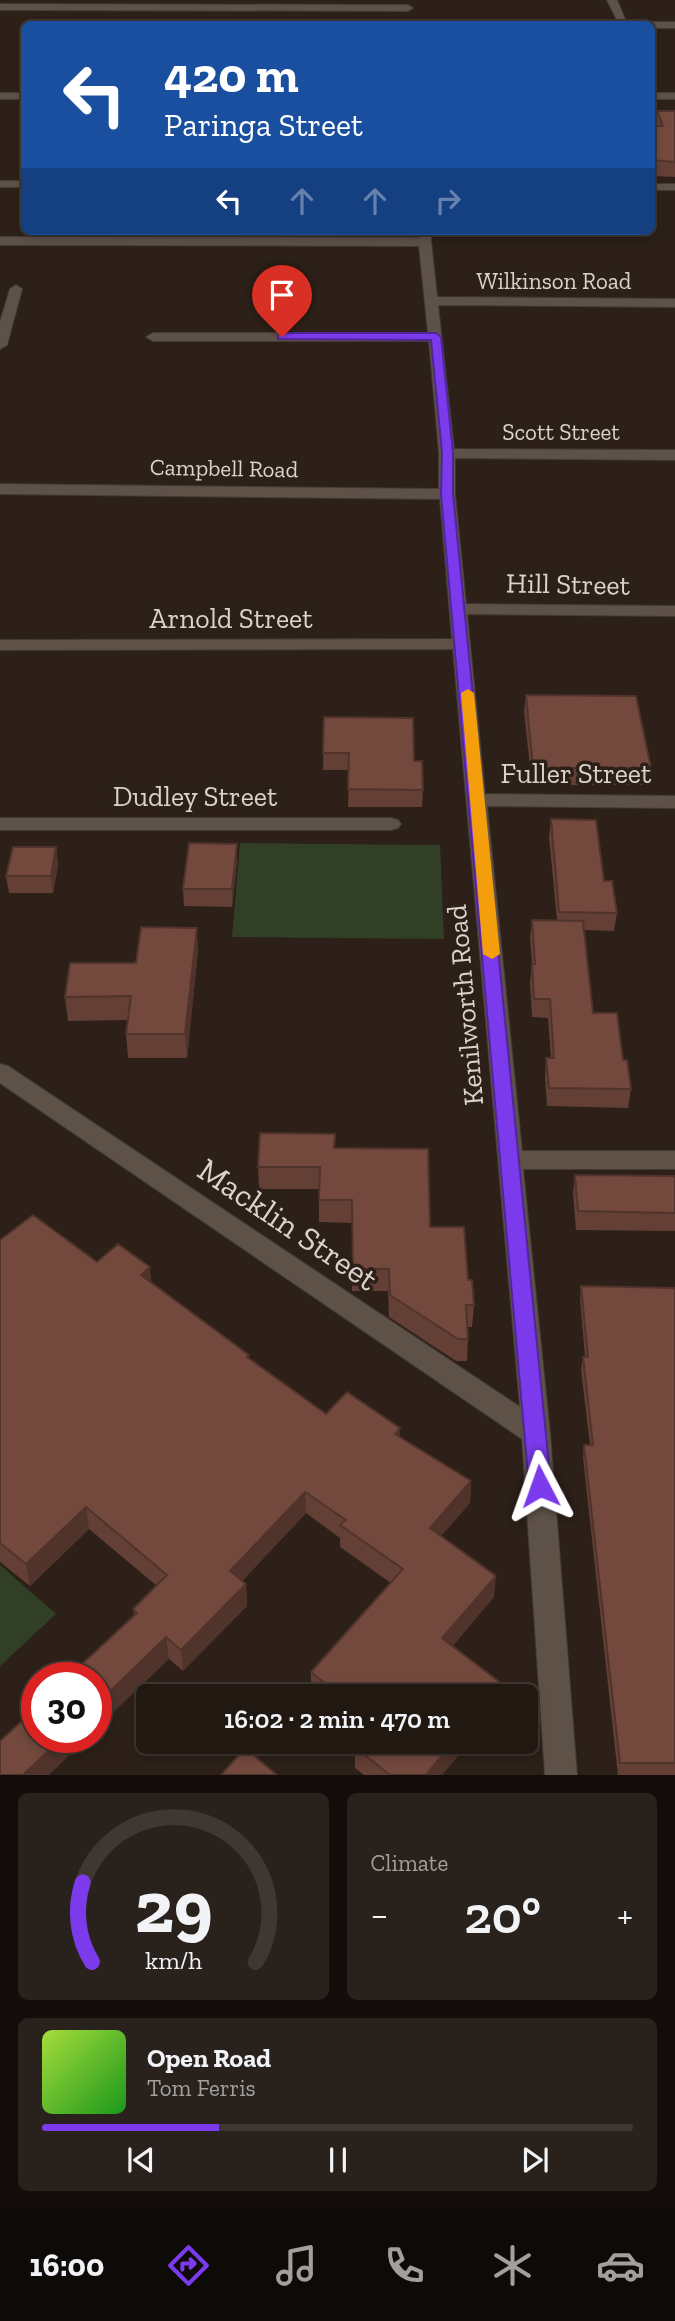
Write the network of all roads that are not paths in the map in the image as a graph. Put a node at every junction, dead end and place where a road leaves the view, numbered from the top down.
1 (612, 0) edge
2 (0, 8) edge
3 (408, 8) edge
4 (622, 21) edge
5 (655, 25) edge
6 (675, 25) edge
7 (0, 96) edge
8 (21, 96) edge
9 (655, 96) edge
10 (675, 96) edge
11 (0, 184) edge
12 (21, 184) edge
13 (655, 187) edge
14 (675, 187) edge
15 (424, 237) edge
16 (0, 241) edge
17 (16, 289) dead end
18 (432, 301) junction
19 (675, 303) edge
20 (153, 337) dead end
21 (436, 337) junction
22 (0, 345) edge
23 (447, 453) junction
24 (675, 455) edge
25 (0, 489) edge
26 (447, 494) junction
27 (460, 609) junction
28 (675, 611) edge
29 (463, 644) junction
30 (0, 645) edge
31 (477, 800) junction
32 (675, 802) edge
33 (0, 824) edge
34 (391, 824) dead end
35 (0, 1072) edge
36 (511, 1160) junction
37 (675, 1160) edge
38 (536, 1433) junction
39 (561, 1775) edge

1 - 4 street
2 - 3 street
5 - 6 street
7 - 8 street
9 - 10 street
11 - 12 street
13 - 14 street
15 - 16 street
15 - 18 street, Kenilworth Road
17 - 22 street
18 - 19 street, Wilkinson Road
18 - 21 street, Kenilworth Road
20 - 21 street
21 - 23 street, Kenilworth Road
23 - 24 street, Scott Street
23 - 26 street, Kenilworth Road
25 - 26 street, Campbell Road
26 - 27 street, Kenilworth Road
27 - 28 street, Hill Street
27 - 29 street, Kenilworth Road
29 - 30 street, Arnold Street
29 - 31 street, Kenilworth Road
31 - 32 street, Fuller Street
31 - 36 street, Kenilworth Road
33 - 34 street, Dudley Street
35 - 38 street, Macklin Street
36 - 37 street
36 - 38 street, Kenilworth Road
38 - 39 street, Kenilworth Road

